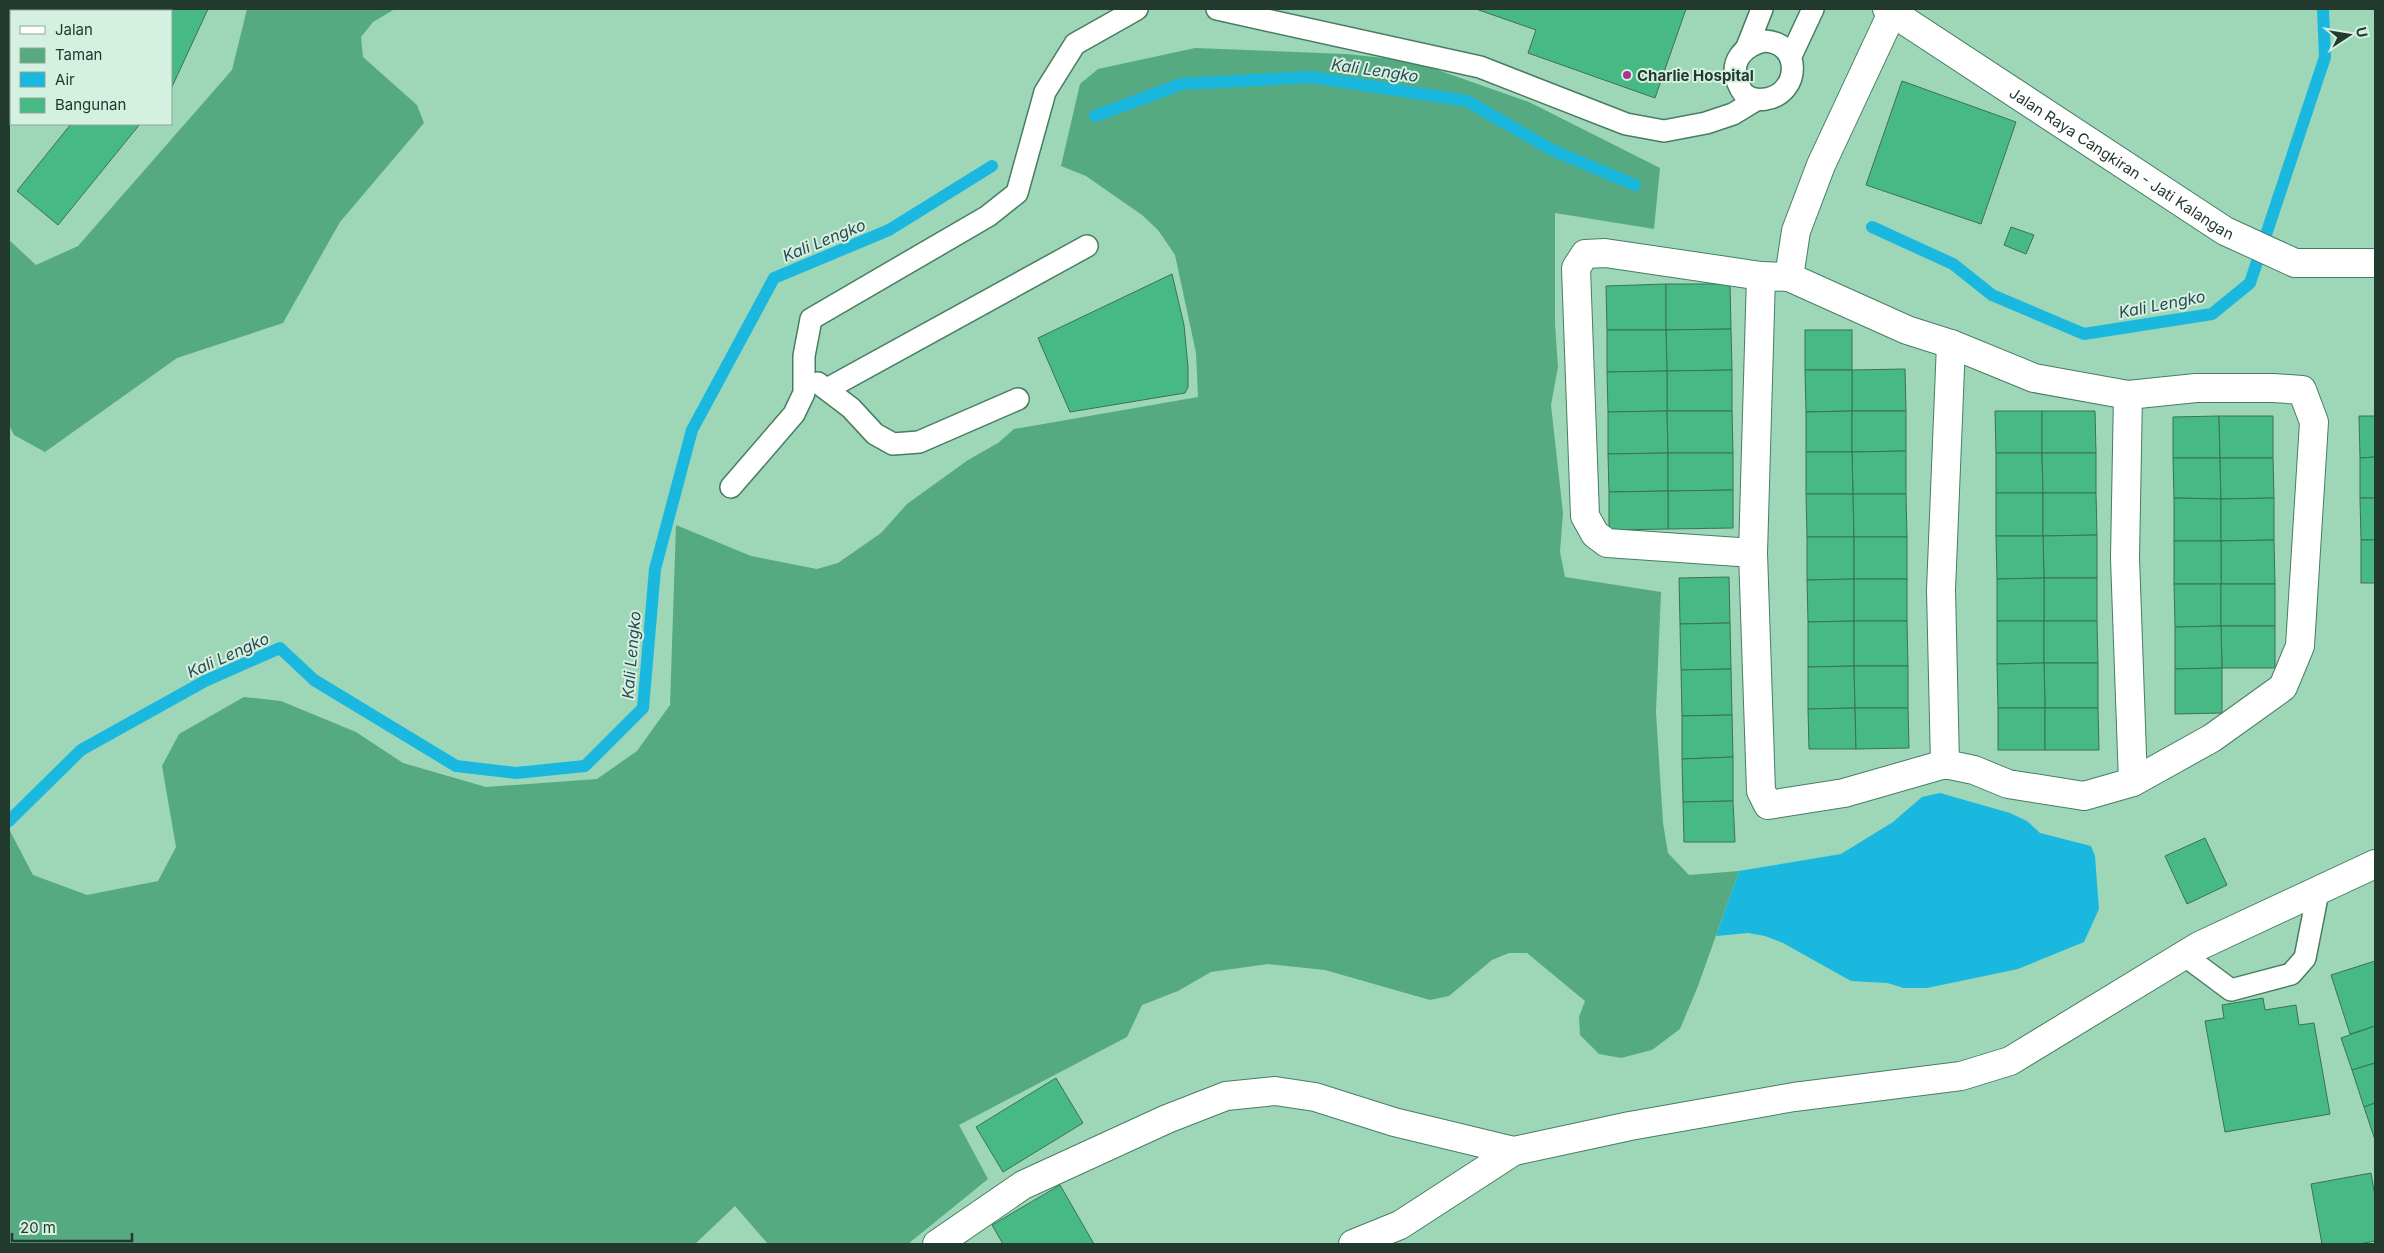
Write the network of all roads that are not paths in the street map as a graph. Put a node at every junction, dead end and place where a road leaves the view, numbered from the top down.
1 (1137, 9) edge
2 (1217, 9) edge
3 (1762, 9) edge
4 (1813, 9) edge
5 (1890, 11) edge
6 (1747, 47) junction
7 (1791, 56) junction
8 (1756, 100) junction
9 (1087, 246) dead end
10 (2375, 263) edge
11 (1760, 276) junction
12 (1789, 277) junction
13 (1950, 344) junction
14 (804, 372) junction
15 (827, 389) junction
16 (2128, 395) junction
17 (1018, 399) dead end
18 (731, 487) dead end
19 (1753, 553) junction
20 (1945, 764) junction
21 (2133, 782) junction
22 (2375, 867) edge
23 (2318, 892) junction
24 (2184, 955) junction
25 (1514, 1151) junction
26 (936, 1244) edge
27 (1353, 1244) edge

1 - 14 lane
2 - 8 lane
3 - 6 lane
4 - 7 lane
5 - 10 street, Jalan Raya Cangkiran - Jati Kalangan
5 - 12 street
6 - 7 lane
6 - 8 lane
7 - 8 lane
9 - 15 lane
11 - 12 street
11 - 19 street
11 - 19 street
12 - 13 street
13 - 16 street
13 - 20 street
14 - 15 lane
14 - 18 lane
15 - 17 lane
16 - 21 street
16 - 21 street
19 - 20 street
20 - 21 street
22 - 23 street
23 - 24 street
23 - 24 lane
24 - 25 street
25 - 26 street
25 - 27 street

